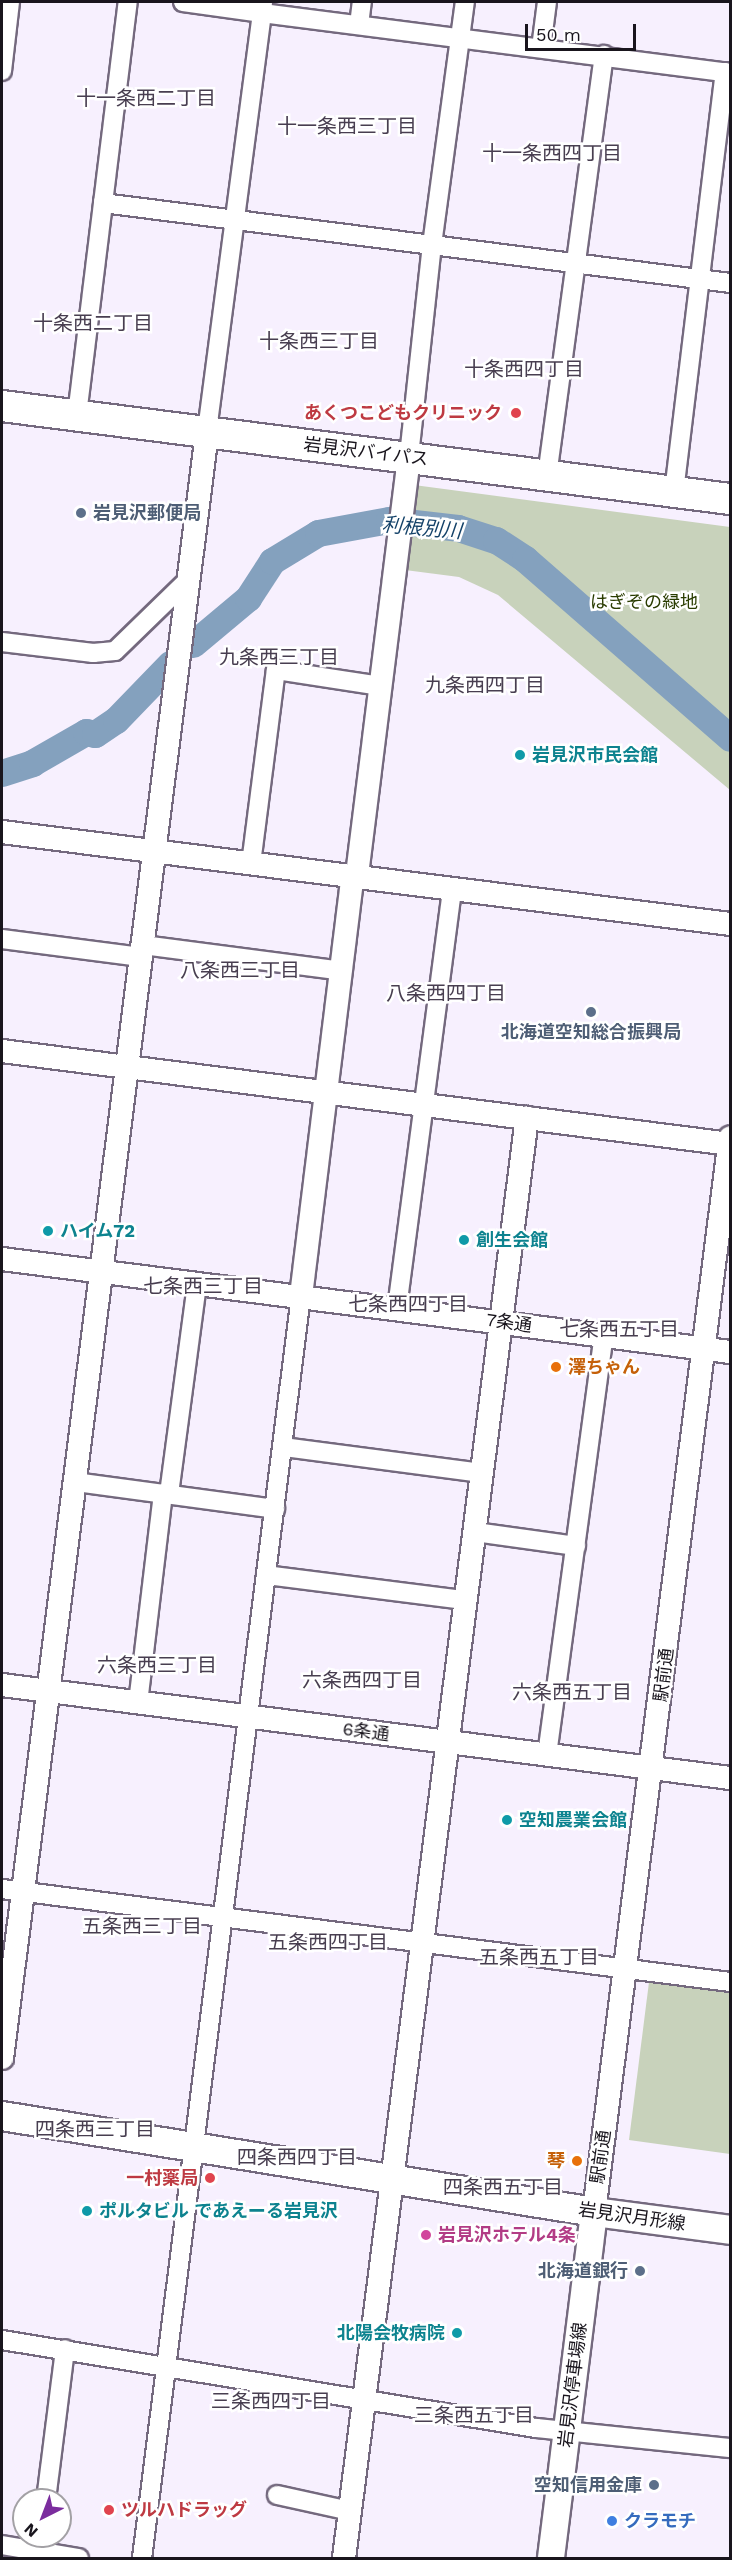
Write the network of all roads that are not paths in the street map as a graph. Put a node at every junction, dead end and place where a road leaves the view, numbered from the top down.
1 (10, 2) edge
2 (128, 2) edge
3 (183, 2) edge
4 (362, 2) edge
5 (465, 2) edge
6 (547, 2) edge
7 (263, 7) edge
8 (359, 25) junction
9 (461, 37) junction
10 (541, 48) junction
11 (604, 55) junction
12 (2, 71) edge
13 (728, 73) edge
14 (103, 203) junction
15 (236, 221) junction
16 (432, 245) junction
17 (577, 264) junction
18 (700, 279) junction
19 (730, 283) edge
20 (2, 406) edge
21 (77, 415) junction
22 (207, 432) junction
23 (409, 456) junction
24 (547, 476) junction
25 (674, 492) junction
26 (730, 499) edge
27 (185, 591) junction
28 (2, 642) edge
29 (380, 686) junction
30 (2, 832) edge
31 (154, 852) junction
32 (251, 864) junction
33 (355, 875) junction
34 (452, 888) junction
35 (730, 924) edge
36 (2, 939) edge
37 (142, 951) junction
38 (342, 971) junction
39 (2, 1051) edge
40 (127, 1068) junction
41 (326, 1093) junction
42 (422, 1105) junction
43 (527, 1118) junction
44 (730, 1146) edge
45 (2, 1259) edge
46 (100, 1271) junction
47 (197, 1283) junction
48 (301, 1296) junction
49 (397, 1308) junction
50 (500, 1322) junction
51 (604, 1336) junction
52 (704, 1349) junction
53 (730, 1352) edge
54 (284, 1447) junction
55 (482, 1473) junction
56 (76, 1482) junction
57 (166, 1494) junction
58 (275, 1509) junction
59 (475, 1532) junction
60 (576, 1546) junction
61 (266, 1575) junction
62 (465, 1600) junction
63 (2, 1685) edge
64 (48, 1691) junction
65 (138, 1703) junction
66 (248, 1717) junction
67 (447, 1742) junction
68 (547, 1755) junction
69 (652, 1769) junction
70 (730, 1779) edge
71 (12, 1890) edge
72 (222, 1917) junction
73 (422, 1942) junction
74 (627, 1968) junction
75 (730, 1982) edge
76 (2, 2058) edge
77 (2, 2116) edge
78 (192, 2148) junction
79 (392, 2179) junction
80 (594, 2212) junction
81 (730, 2230) edge
82 (2, 2340) edge
83 (65, 2349) junction
84 (165, 2365) junction
85 (363, 2398) junction
86 (567, 2430) junction
87 (730, 2448) edge
88 (48, 2488) edge
89 (277, 2495) dead end
90 (350, 2511) junction
91 (50, 2548) edge
92 (79, 2559) edge
93 (142, 2559) edge
94 (344, 2559) edge
95 (551, 2559) edge

1 - 12 street
2 - 14 street
3 - 7 street
4 - 8 street
5 - 9 street
6 - 10 street
7 - 8 street
7 - 15 street
8 - 9 street
9 - 10 street
9 - 16 street
10 - 11 street
11 - 13 street
11 - 17 street
13 - 18 street
14 - 15 street
14 - 21 street
15 - 16 street
15 - 22 street
16 - 17 street
16 - 23 street
17 - 18 street
17 - 24 street
18 - 19 street
18 - 25 street
20 - 21 highway, 岩見沢バイパス
21 - 22 highway, 岩見沢バイパス
22 - 23 highway, 岩見沢バイパス
22 - 27 street
23 - 24 highway, 岩見沢バイパス
23 - 29 street
24 - 25 highway, 岩見沢バイパス
25 - 26 highway, 岩見沢バイパス
27 - 28 street
27 - 31 street
29 - 32 street
29 - 33 street
30 - 31 street
31 - 32 street
31 - 37 street
32 - 33 street
33 - 34 street
33 - 38 street
34 - 35 street
34 - 42 street
36 - 37 street
37 - 38 street
37 - 40 street
38 - 41 street
39 - 40 street
40 - 41 street
40 - 46 street
41 - 42 street
41 - 48 street
42 - 43 street
42 - 49 street
43 - 44 street
43 - 50 street
44 - 52 street, 駅前通
45 - 46 street, 7条通
46 - 47 street, 7条通
46 - 56 street
47 - 48 street, 7条通
47 - 57 street
48 - 49 street, 7条通
48 - 54 street
49 - 50 street, 7条通
50 - 51 street, 7条通
50 - 55 street
51 - 52 street, 7条通
51 - 60 street
52 - 53 street, 7条通
52 - 69 street, 駅前通
54 - 55 street
54 - 58 street
55 - 59 street
56 - 57 street
56 - 64 street
57 - 58 street
57 - 65 street
58 - 61 street
59 - 60 street
59 - 62 street
60 - 68 street
61 - 62 street
61 - 66 street
62 - 67 street
63 - 64 street, 6条通
64 - 65 street, 6条通
64 - 71 street
65 - 66 street, 6条通
66 - 67 street, 6条通
66 - 72 street
67 - 68 street, 6条通
67 - 73 street
68 - 69 street, 6条通
69 - 70 street, 6条通
69 - 74 street, 駅前通
71 - 72 street
71 - 76 street
72 - 73 street
72 - 78 street
73 - 74 street
73 - 79 street
74 - 75 street
74 - 80 street, 駅前通
77 - 78 main road, 岩見沢月形線
78 - 79 main road, 岩見沢月形線
78 - 84 street
79 - 80 main road, 岩見沢月形線
79 - 85 street
80 - 81 main road, 岩見沢月形線
80 - 86 main road, 岩見沢停車場線
82 - 83 street
83 - 84 street
83 - 88 street
84 - 85 street
84 - 93 street
85 - 86 street
85 - 90 street
86 - 87 street
86 - 95 main road, 岩見沢停車場線
89 - 90 street
90 - 94 street
91 - 92 street

